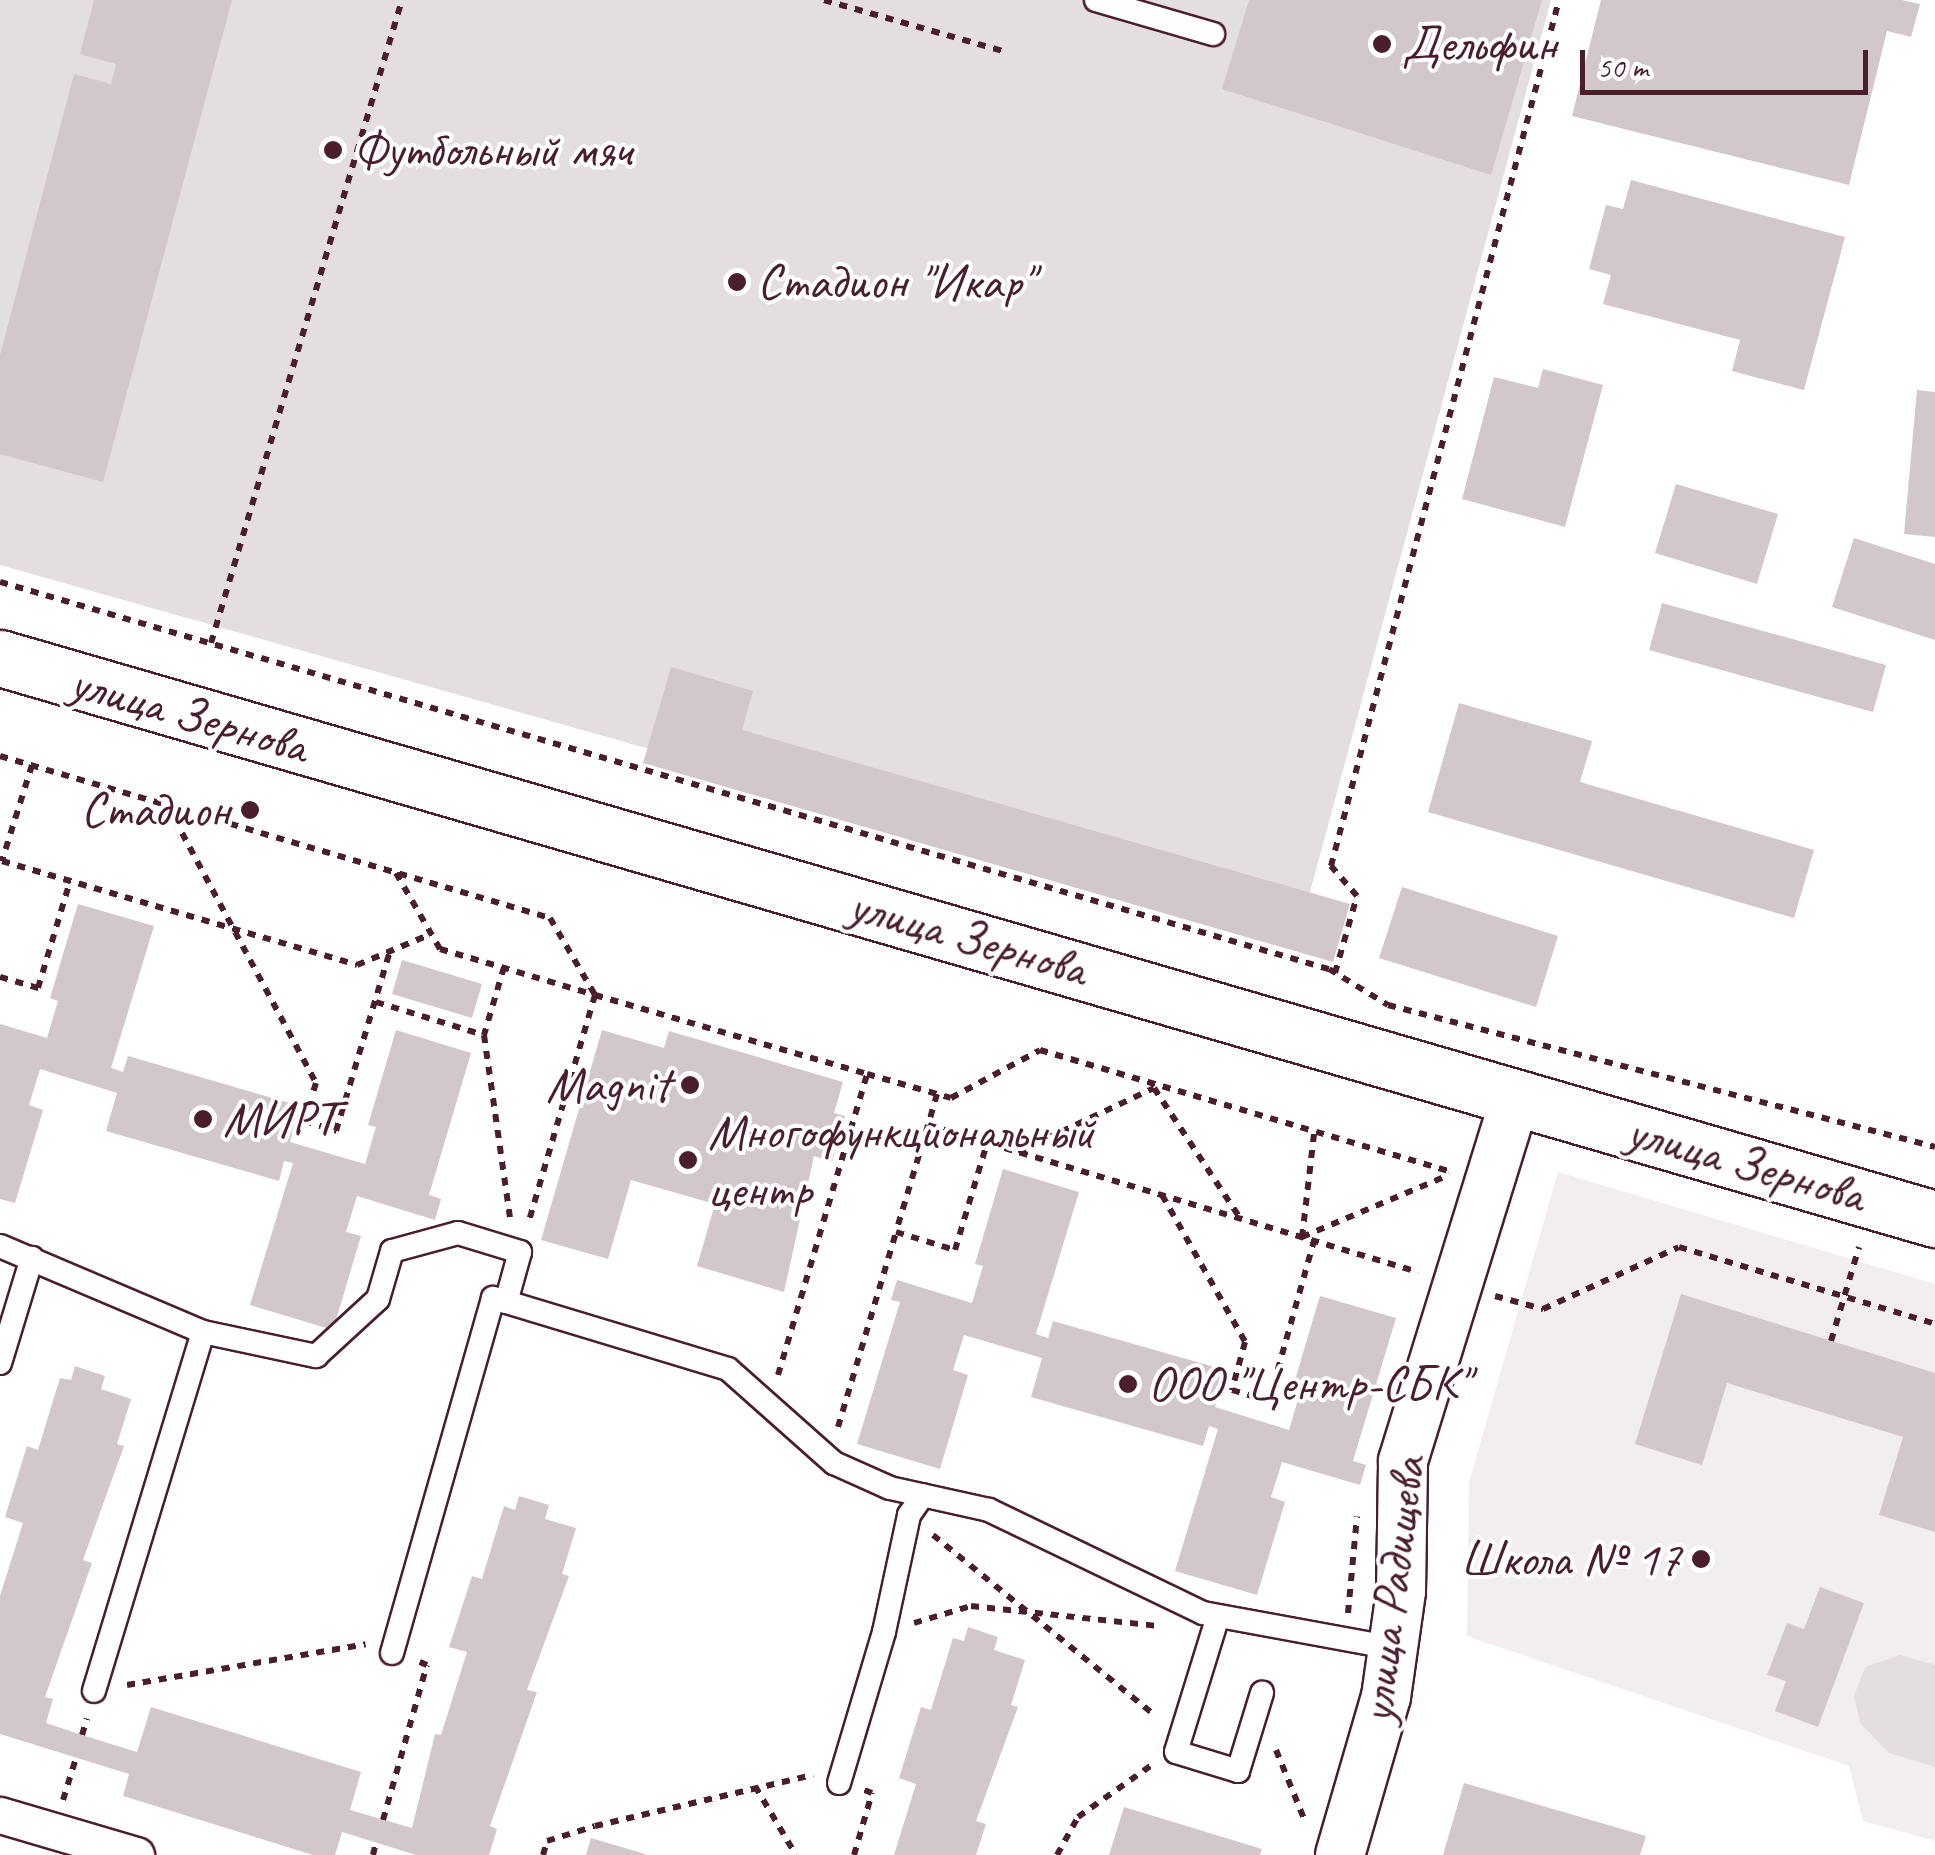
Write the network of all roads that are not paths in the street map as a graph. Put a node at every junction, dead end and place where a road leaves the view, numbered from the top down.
1 (1096, 0) edge
2 (1213, 34) dead end
3 (0, 658) edge
4 (1516, 1096) junction
5 (1935, 1218) edge
6 (0, 1246) edge
7 (32, 1258) junction
8 (506, 1302) junction
9 (203, 1332) junction
10 (0, 1362) edge
11 (923, 1495) junction
12 (1216, 1624) junction
13 (1371, 1644) junction
14 (392, 1653) road end
15 (94, 1691) road end
16 (1262, 1694) dead end
17 (839, 1783) road end
18 (0, 1815) edge
19 (60, 1844) edge
20 (1320, 1847) edge
21 (136, 1855) edge

1 - 2 lane
3 - 4 main road, улица Зернова
4 - 5 main road, улица Зернова
4 - 13 street, улица Радищева
6 - 7 lane
7 - 9 lane
7 - 10 lane
8 - 9 lane
8 - 11 lane
8 - 14 lane
9 - 15 lane
11 - 12 lane
11 - 17 lane
12 - 13 lane
12 - 16 lane
13 - 20 street, улица Радищева
18 - 19 street
19 - 21 street

